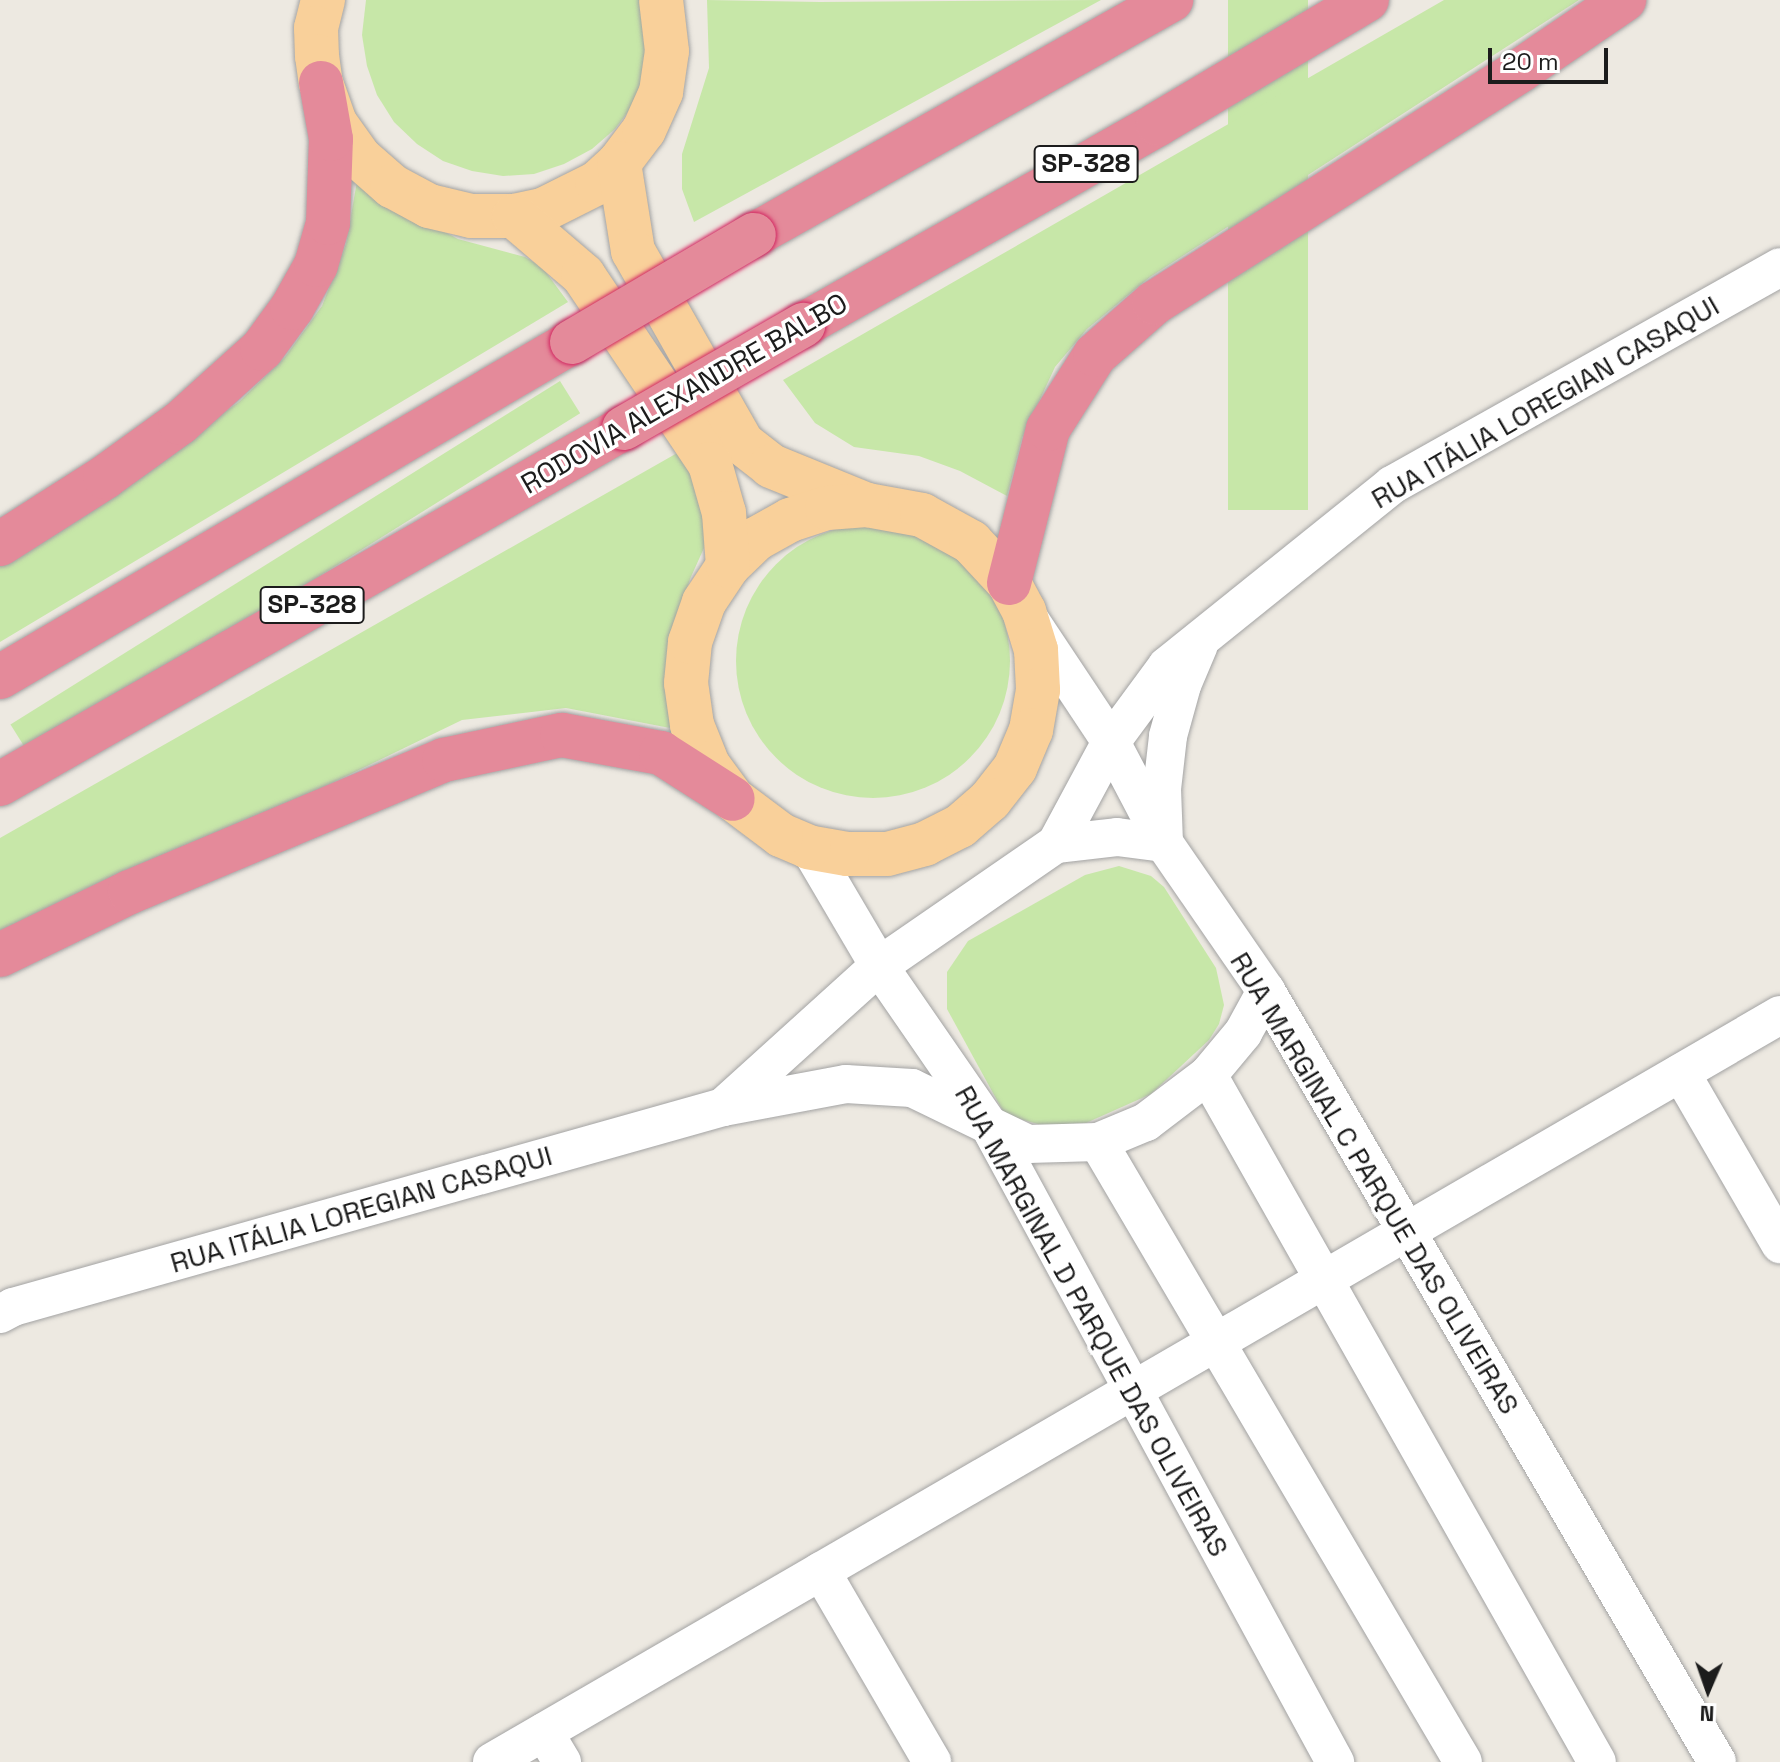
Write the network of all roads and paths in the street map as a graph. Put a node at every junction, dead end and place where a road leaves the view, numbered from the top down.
1 (661, 0) edge
2 (1171, 0) edge
3 (1367, 0) edge
4 (1624, 0) edge
5 (319, 9) edge
6 (321, 83) junction
7 (619, 163) junction
8 (514, 216) junction
9 (1780, 267) edge
10 (867, 505) junction
11 (0, 544) edge
12 (728, 566) junction
13 (1016, 597) junction
14 (1204, 635) junction
15 (0, 677) edge
16 (1111, 742) junction
17 (0, 784) edge
18 (733, 799) junction
19 (1164, 843) junction
20 (1056, 844) junction
21 (809, 847) junction
22 (0, 955) edge
23 (879, 966) junction
24 (1266, 991) junction
25 (1780, 1015) edge
26 (1681, 1073) junction
27 (1208, 1075) junction
28 (723, 1107) junction
29 (990, 1127) junction
30 (1098, 1142) junction
31 (1405, 1233) junction
32 (1780, 1244) edge
33 (1324, 1280) junction
34 (0, 1314) edge
35 (1216, 1342) junction
36 (1133, 1391) junction
37 (821, 1571) junction
38 (553, 1747) edge
39 (492, 1762) edge
40 (932, 1762) edge
41 (1335, 1762) edge
42 (1463, 1762) edge
43 (1597, 1762) edge
44 (1717, 1762) edge

1 - 7 main road
2 - 15 highway, bridge
3 - 17 highway, RODOVIA ALEXANDRE BALBO / SP-328, bridge
4 - 13 highway
5 - 6 main road
6 - 8 main road
6 - 11 highway
7 - 8 main road
7 - 10 main road
8 - 12 main road
9 - 14 street, RUA ITÁLIA LOREGIAN CASAQUI
10 - 12 main road
10 - 13 main road
12 - 18 main road
13 - 16 street, RUA MARGINAL C PARQUE DAS OLIVEIRAS
13 - 21 main road
14 - 16 street, RUA ITÁLIA LOREGIAN CASAQUI
14 - 19 street, RUA ITÁLIA LOREGIAN CASAQUI
16 - 19 street, RUA MARGINAL C PARQUE DAS OLIVEIRAS
16 - 20 street, RUA ITÁLIA LOREGIAN CASAQUI
18 - 21 main road
18 - 22 highway
19 - 20 street, RUA ITÁLIA LOREGIAN CASAQUI
19 - 24 street, RUA MARGINAL C PARQUE DAS OLIVEIRAS
20 - 23 street, RUA ITÁLIA LOREGIAN CASAQUI
21 - 23 street, RUA MARGINAL D PARQUE DAS OLIVEIRAS
23 - 28 street, RUA ITÁLIA LOREGIAN CASAQUI
23 - 29 street, RUA MARGINAL D PARQUE DAS OLIVEIRAS
24 - 27 street
24 - 31 street, RUA MARGINAL C PARQUE DAS OLIVEIRAS
25 - 26 street
26 - 31 street
26 - 32 street
27 - 30 street
27 - 33 street
28 - 29 street, RUA ITÁLIA LOREGIAN CASAQUI
28 - 34 street, RUA ITÁLIA LOREGIAN CASAQUI
29 - 30 street, RUA ITÁLIA LOREGIAN CASAQUI
29 - 36 street, RUA MARGINAL D PARQUE DAS OLIVEIRAS
30 - 35 street
31 - 33 street
31 - 44 street, RUA MARGINAL C PARQUE DAS OLIVEIRAS
33 - 35 street
33 - 43 street
35 - 36 street
35 - 42 street
36 - 37 street
36 - 41 street, RUA MARGINAL D PARQUE DAS OLIVEIRAS
37 - 38 street
37 - 40 street
38 - 39 street

